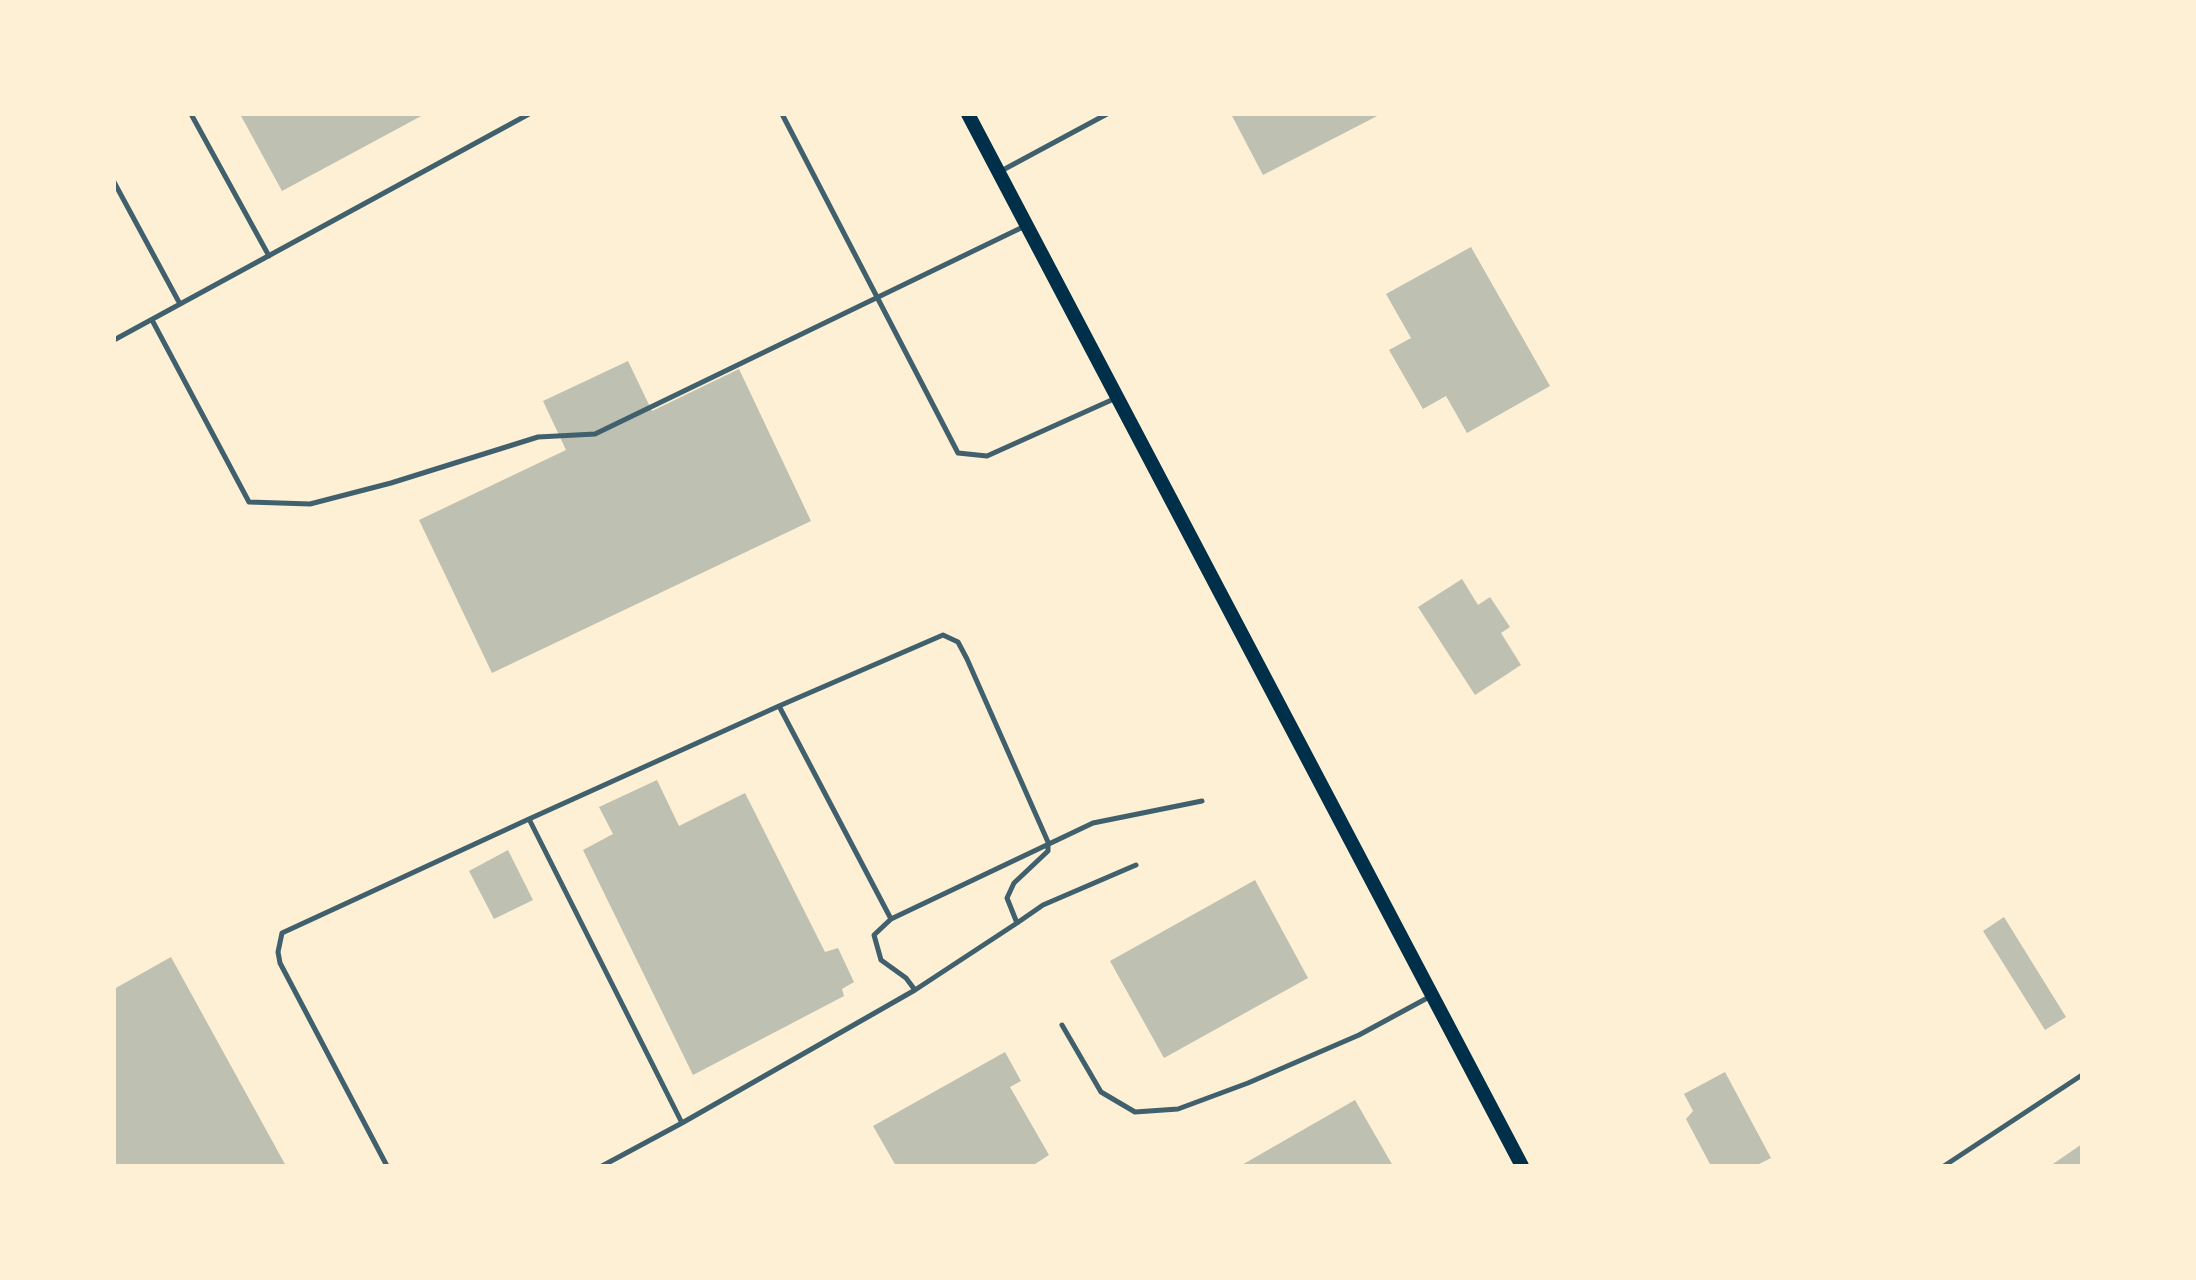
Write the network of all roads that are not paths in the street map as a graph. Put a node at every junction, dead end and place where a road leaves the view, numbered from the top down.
1 (191, 114) edge
2 (529, 114) edge
3 (782, 114) edge
4 (968, 114) edge
5 (1107, 114) edge
6 (998, 172) junction
7 (114, 182) edge
8 (1026, 225) junction
9 (269, 256) junction
10 (877, 297) junction
11 (180, 304) junction
12 (152, 320) junction
13 (114, 341) edge
14 (1117, 398) junction
15 (779, 706) junction
16 (1202, 801) dead end
17 (529, 818) junction
18 (1048, 842) junction
19 (1136, 865) dead end
20 (891, 919) junction
21 (1017, 923) junction
22 (915, 990) junction
23 (1432, 995) junction
24 (1062, 1025) dead end
25 (2082, 1075) edge
26 (682, 1123) junction
27 (387, 1166) edge
28 (602, 1166) edge
29 (1522, 1166) edge
30 (1944, 1166) edge

1 - 9 lane
2 - 9 lane
3 - 10 lane
4 - 6 main road
5 - 6 lane
6 - 8 main road
7 - 11 lane
8 - 10 lane
8 - 14 main road
9 - 11 lane
10 - 12 lane
10 - 14 lane
11 - 12 lane
12 - 13 lane
14 - 23 main road
15 - 17 lane
15 - 18 lane
15 - 20 lane
16 - 18 lane
17 - 26 lane
17 - 27 lane
18 - 20 lane
18 - 21 lane
19 - 21 lane
20 - 22 lane
21 - 22 lane
22 - 26 lane
23 - 24 lane
23 - 29 main road
25 - 30 lane
26 - 28 lane

